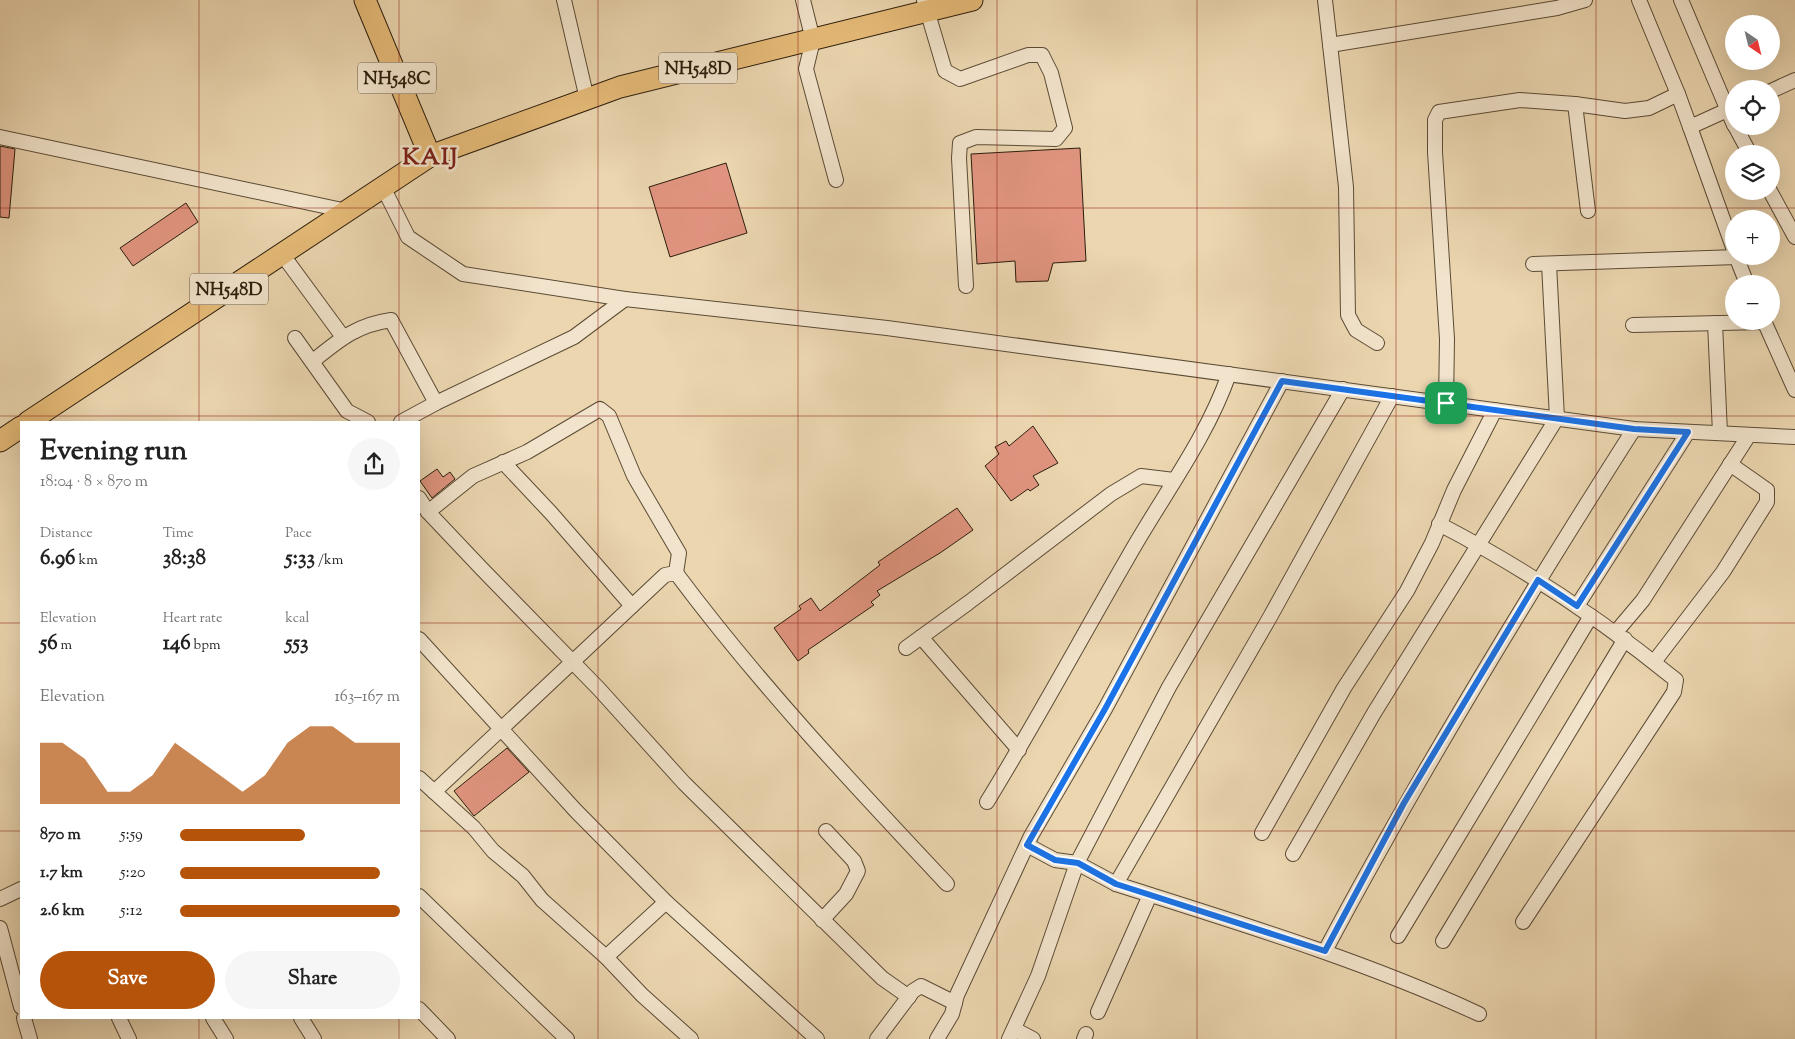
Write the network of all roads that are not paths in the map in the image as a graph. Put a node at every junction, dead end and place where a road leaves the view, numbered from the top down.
1 (364, 0) edge
2 (564, 0) edge
3 (803, 0) edge
4 (972, 0) edge
5 (1325, 0) edge
6 (1586, 0) edge
7 (1639, 0) edge
8 (1681, 0) edge
9 (925, 6) edge
10 (813, 40) junction
11 (1330, 45) junction
12 (1795, 81) edge
13 (1780, 87) edge
14 (1678, 94) junction
15 (1725, 98) edge
16 (588, 99) junction
17 (1575, 104) junction
18 (1725, 111) edge
19 (1690, 128) junction
20 (0, 137) edge
21 (430, 156) junction
22 (836, 180) dead end
23 (383, 187) junction
24 (1775, 200) edge
25 (347, 211) junction
26 (1588, 211) dead end
27 (1725, 224) edge
28 (1795, 237) edge
29 (282, 254) junction
30 (1725, 255) edge
31 (1533, 264) dead end
32 (1549, 264) junction
33 (966, 286) dead end
34 (625, 299) junction
35 (1715, 323) junction
36 (1725, 323) edge
37 (1633, 325) dead end
38 (1768, 330) edge
39 (343, 337) junction
40 (295, 338) dead end
41 (1377, 343) dead end
42 (312, 361) junction
43 (1229, 374) junction
44 (1282, 381) junction
45 (1343, 389) junction
46 (1795, 390) edge
47 (1392, 396) junction
48 (436, 403) junction
49 (1446, 403) junction
50 (1495, 410) junction
51 (1557, 418) junction
52 (38, 420) edge
53 (366, 421) edge
54 (403, 421) edge
55 (20, 428) edge
56 (1634, 429) junction
57 (1688, 432) junction
58 (1720, 433) junction
59 (1749, 435) junction
60 (1795, 437) edge
61 (0, 441) edge
62 (503, 462) junction
63 (1730, 464) junction
64 (1174, 480) junction
65 (420, 500) edge
66 (428, 512) junction
67 (1439, 524) junction
68 (1478, 544) junction
69 (676, 573) junction
70 (1538, 580) junction
71 (632, 606) junction
72 (1577, 606) junction
73 (1591, 616) junction
74 (1621, 636) junction
75 (921, 637) junction
76 (420, 640) edge
77 (906, 648) dead end
78 (572, 661) junction
79 (1654, 662) junction
80 (502, 728) junction
81 (1019, 750) junction
82 (420, 779) edge
83 (434, 792) junction
84 (987, 802) dead end
85 (826, 831) dead end
86 (1262, 833) dead end
87 (1027, 845) junction
88 (1293, 854) dead end
89 (1078, 863) junction
90 (947, 884) dead end
91 (1116, 884) junction
92 (20, 889) edge
93 (1150, 895) junction
94 (420, 897) edge
95 (0, 899) edge
96 (666, 902) junction
97 (822, 920) junction
98 (1523, 922) dead end
99 (0, 928) edge
100 (1398, 936) dead end
101 (1442, 941) dead end
102 (1325, 951) junction
103 (606, 957) junction
104 (908, 997) junction
105 (20, 1003) edge
106 (955, 1003) junction
107 (420, 1010) edge
108 (1098, 1012) dead end
109 (1479, 1014) dead end
110 (24, 1019) edge
111 (119, 1019) edge
112 (214, 1019) edge
113 (301, 1019) edge
114 (1012, 1034) edge
115 (30, 1039) edge
116 (129, 1039) edge
117 (226, 1039) edge
118 (314, 1039) edge
119 (448, 1039) edge
120 (567, 1039) edge
121 (691, 1039) edge
122 (817, 1039) edge
123 (877, 1039) edge
124 (937, 1039) edge
125 (1033, 1039) edge

1 - 21 highway, NH548C
2 - 16 street
3 - 10 street
4 - 9 highway, NH548D
5 - 11 street
6 - 11 street
7 - 14 street
8 - 15 street
9 - 10 highway, NH548D
9 - 33 street
10 - 16 highway, NH548D
10 - 22 street
11 - 41 street
12 - 13 street
14 - 17 street
14 - 19 street
16 - 21 highway, NH548D
17 - 26 street
17 - 49 street
18 - 19 street
19 - 27 street
20 - 25 street
21 - 23 highway, NH548D
23 - 25 highway, NH548D
23 - 34 street
24 - 28 street
25 - 29 highway, NH548D
29 - 39 street
29 - 52 highway, NH548D
30 - 32 street
31 - 32 street
32 - 51 street
34 - 43 street
34 - 48 street
35 - 36 street
35 - 37 street
35 - 58 street
38 - 46 street
39 - 42 street
39 - 48 street
40 - 42 street
42 - 53 street
43 - 44 street
43 - 64 street
44 - 45 street
44 - 87 street
45 - 47 street
45 - 89 street
47 - 49 street
47 - 91 street
48 - 54 street
49 - 50 street
50 - 51 street
50 - 67 street
51 - 56 street
51 - 68 street
55 - 61 highway
56 - 57 street
56 - 70 street
57 - 58 street
57 - 72 street
58 - 59 street
59 - 60 street
59 - 63 street
62 - 66 street
62 - 69 street
62 - 71 street
63 - 74 street
63 - 79 street
64 - 75 street
64 - 81 street
65 - 66 street
66 - 78 street
67 - 68 street
67 - 86 street
68 - 70 street
68 - 88 street
69 - 71 street
69 - 90 street
70 - 72 street
70 - 102 street
71 - 78 street
72 - 73 street
73 - 74 street
73 - 100 street
74 - 79 street
74 - 101 street
75 - 77 street
75 - 81 street
76 - 80 street
78 - 80 street
78 - 97 street
79 - 98 street
80 - 83 street
80 - 96 street
81 - 84 street
82 - 83 street
83 - 103 street
85 - 97 street
87 - 89 street
87 - 106 street
89 - 91 street
89 - 114 street
91 - 93 street
92 - 95 street
93 - 102 street
93 - 108 street
94 - 120 street
96 - 103 street
96 - 122 street
97 - 104 street
99 - 105 street
102 - 109 street
103 - 121 street
104 - 106 street
104 - 123 street
106 - 124 street
107 - 119 street
110 - 115 street
111 - 116 street
112 - 117 street
113 - 118 street
114 - 125 street

